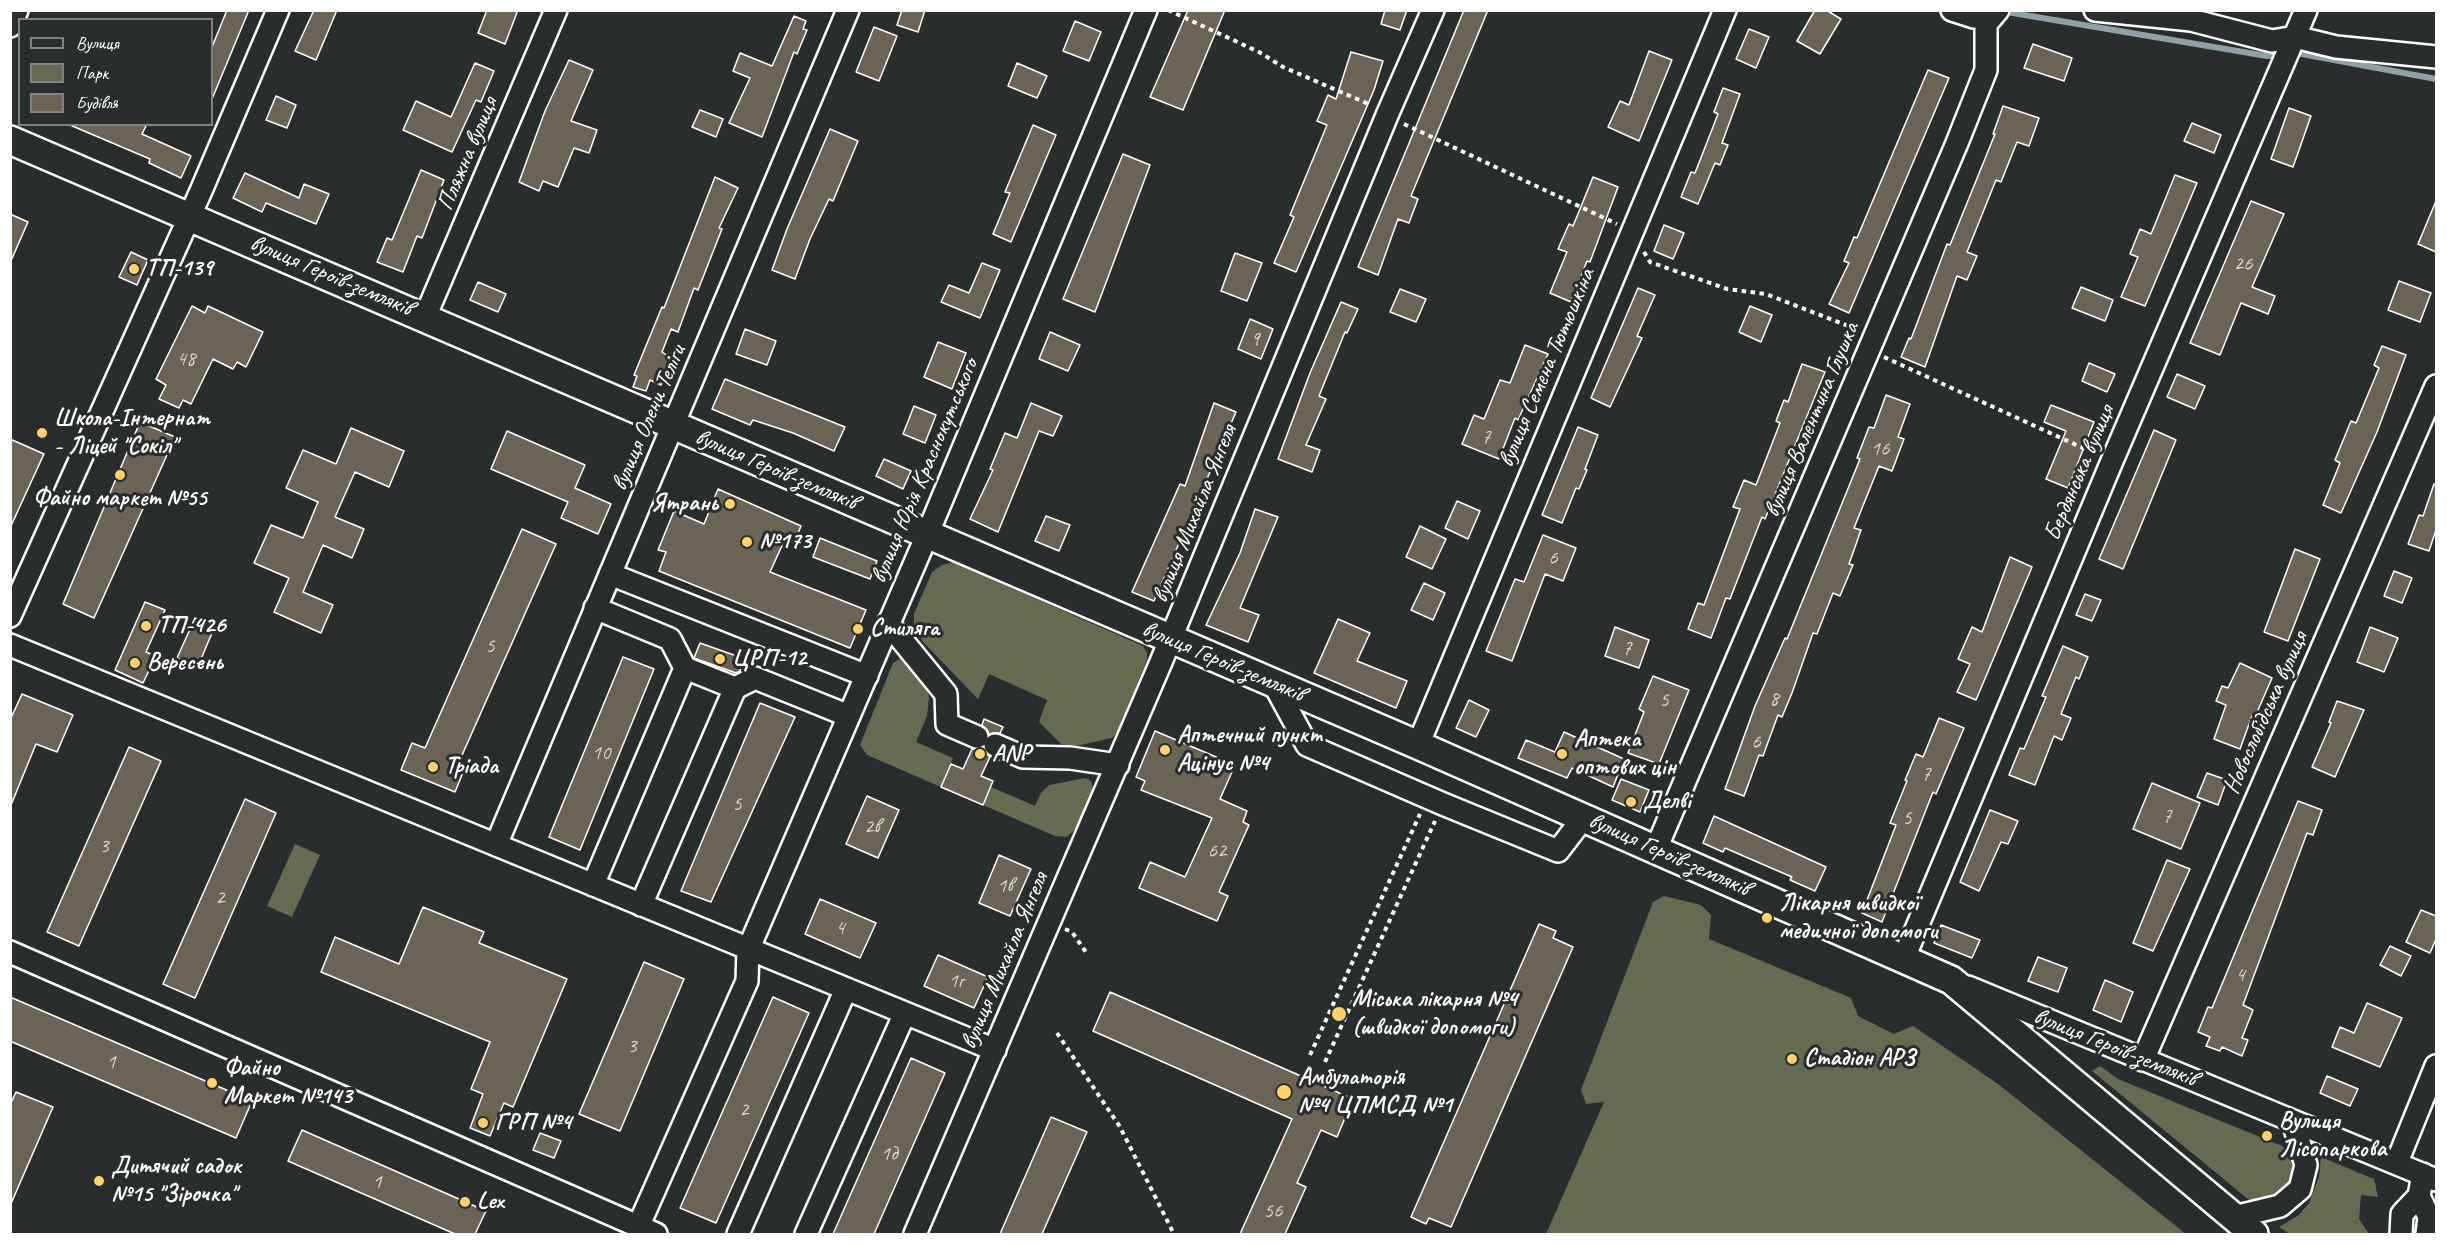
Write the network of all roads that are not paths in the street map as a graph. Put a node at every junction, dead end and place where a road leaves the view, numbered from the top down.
1 (17, 10) edge
2 (278, 10) edge
3 (556, 10) edge
4 (848, 10) edge
5 (1146, 10) edge
6 (1433, 10) edge
7 (1725, 10) edge
8 (1952, 10) edge
9 (1996, 10) edge
10 (2095, 10) edge
11 (2307, 10) edge
12 (10, 26) edge
13 (2295, 37) junction
14 (2436, 57) edge
15 (10, 140) edge
16 (189, 216) junction
17 (425, 317) junction
18 (2436, 386) edge
19 (673, 425) junction
20 (927, 535) junction
21 (610, 574) junction
22 (595, 608) junction
23 (10, 616) edge
24 (888, 623) junction
25 (1171, 639) junction
26 (10, 645) edge
27 (684, 668) junction
28 (867, 676) junction
29 (1274, 684) junction
30 (735, 688) junction
31 (849, 716) junction
32 (1418, 745) junction
33 (1118, 765) junction
34 (1584, 817) junction
35 (496, 845) junction
36 (1656, 849) junction
37 (592, 885) junction
38 (641, 904) junction
39 (748, 950) junction
40 (10, 952) edge
41 (1905, 958) junction
42 (1951, 980) junction
43 (846, 989) junction
44 (905, 1013) junction
45 (995, 1050) junction
46 (2143, 1060) junction
47 (2436, 1066) edge
48 (2293, 1122) junction
49 (2397, 1162) junction
50 (2430, 1177) edge
51 (2419, 1196) junction
52 (2234, 1217) junction
53 (647, 1231) edge
54 (2401, 1233) edge
55 (738, 1234) edge
56 (806, 1234) edge
57 (915, 1234) edge
58 (2254, 1234) edge
59 (2427, 1234) edge

1 - 12 street
2 - 16 street
3 - 17 street, Пляжна вулиця
4 - 19 street, вулиця Олени Теліги
5 - 20 street, вулиця Юрія Краснокутського
6 - 25 street, вулиця Михайла Янгеля
7 - 32 street, вулиця Семена Тютюшкіна
8 - 9 street
9 - 36 street, вулиця Валентина Глушка
10 - 13 street
11 - 13 street, Бердянська вулиця
13 - 14 street
13 - 41 street, Бердянська вулиця
15 - 16 main road, вулиця Героїв-земляків
16 - 17 main road, вулиця Героїв-земляків
16 - 23 street
17 - 19 main road, вулиця Героїв-земляків
18 - 46 street, Новослобідська вулиця
19 - 20 main road, вулиця Героїв-земляків
19 - 21 street, вулиця Олени Теліги
20 - 24 street, вулиця Юрія Краснокутського
20 - 25 main road, вулиця Героїв-земляків
21 - 22 street, вулиця Олени Теліги
21 - 28 street
22 - 27 street
22 - 35 street, вулиця Олени Теліги
24 - 28 street, вулиця Юрія Краснокутського
24 - 33 street
25 - 29 main road, вулиця Героїв-земляків
25 - 33 street, вулиця Михайла Янгеля
26 - 35 street
27 - 30 street
27 - 37 street
28 - 31 street, вулиця Юрія Краснокутського
29 - 32 main road, вулиця Героїв-земляків
29 - 34 street
30 - 31 street
30 - 38 street
31 - 39 street, вулиця Юрія Краснокутського
32 - 34 main road, вулиця Героїв-земляків
33 - 45 street, вулиця Михайла Янгеля
34 - 36 main road, вулиця Героїв-земляків
35 - 37 street
36 - 41 main road, вулиця Героїв-земляків
37 - 38 street
38 - 39 street
39 - 43 street
39 - 53 street
40 - 53 street
41 - 42 main road, вулиця Героїв-земляків
42 - 46 street, вулиця Героїв-земляків
42 - 52 main road
43 - 44 street
43 - 55 street
44 - 45 street
44 - 56 street
45 - 57 street, вулиця Михайла Янгеля
46 - 48 street, вулиця Героїв-земляків
47 - 49 street
48 - 49 street, вулиця Героїв-земляків
48 - 52 street
49 - 50 street, вулиця Героїв-земляків
50 - 51 street
51 - 54 street
51 - 59 street
52 - 58 main road

